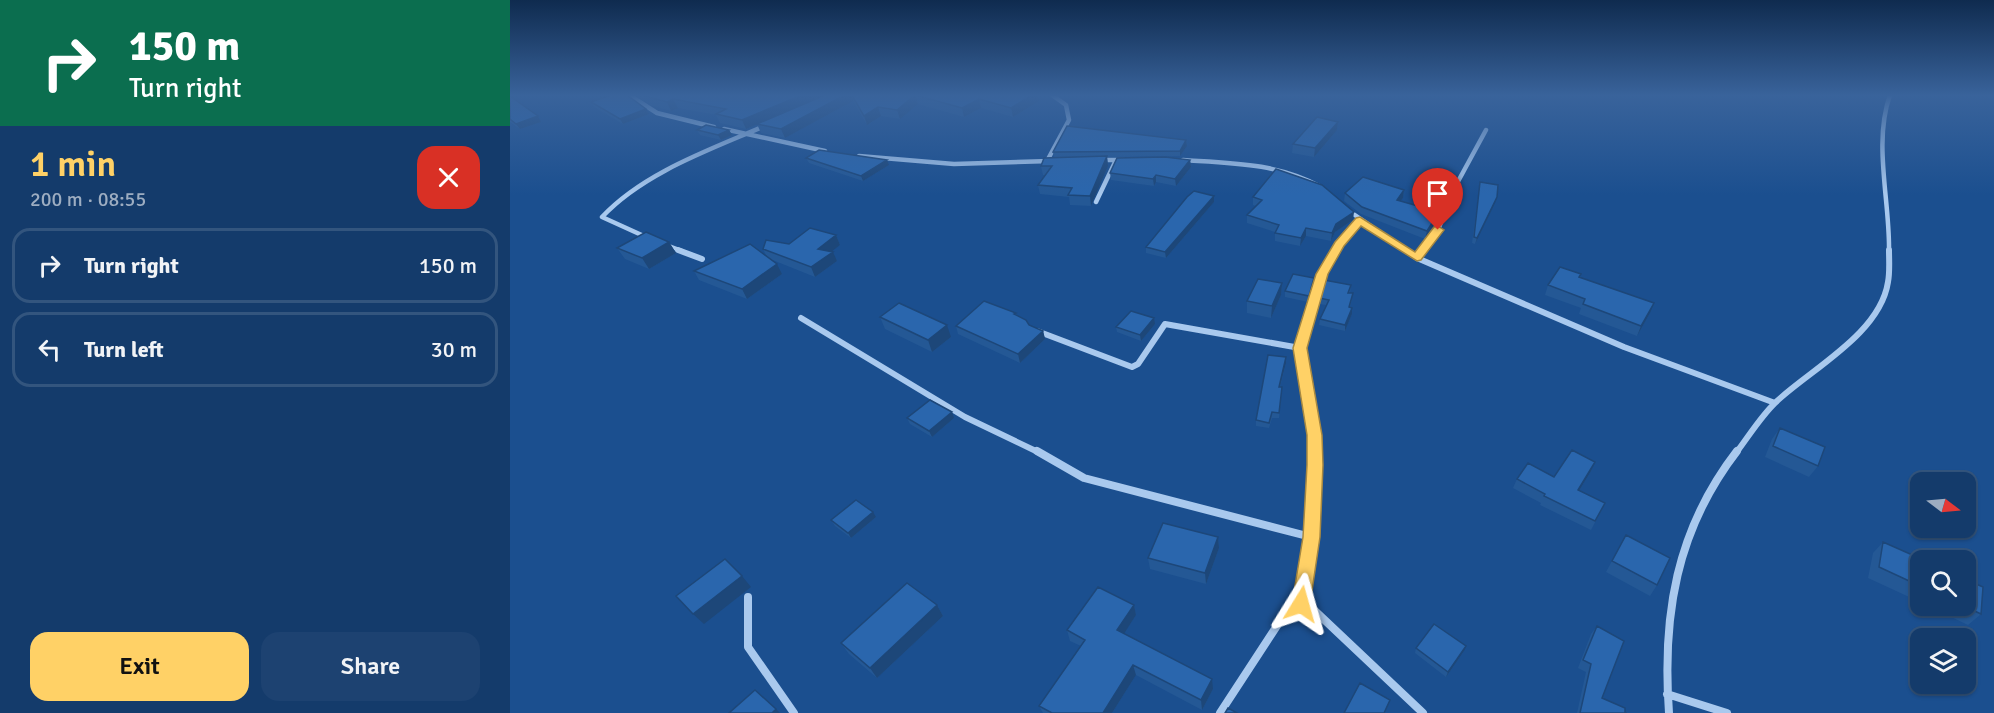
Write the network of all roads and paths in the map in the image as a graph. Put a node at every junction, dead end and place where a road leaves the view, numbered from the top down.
1 (721, 128) edge
2 (759, 128) edge
3 (1065, 128) edge
4 (1885, 128) edge
5 (1486, 130) dead end
6 (745, 134) junction
7 (828, 152) edge
8 (851, 155) edge
9 (1095, 160) edge
10 (1116, 160) junction
11 (1134, 160) edge
12 (1178, 160) edge
13 (1047, 161) junction
14 (1056, 161) edge
15 (1329, 194) edge
16 (1096, 202) dead end
17 (1342, 206) edge
18 (1360, 220) junction
19 (1417, 258) junction
20 (702, 259) dead end
21 (801, 318) dead end
22 (1033, 330) edge
23 (1300, 348) junction
24 (1775, 403) junction
25 (1311, 537) junction
26 (748, 597) dead end
27 (1301, 604) junction
28 (1667, 694) junction
29 (794, 713) edge
30 (1220, 713) edge
31 (1423, 713) edge
32 (1669, 713) edge
33 (1727, 713) edge

1 - 6 street
2 - 6 street
3 - 13 street
4 - 24 street
5 - 19 street
6 - 7 street
6 - 20 street
8 - 13 street
9 - 10 street
10 - 11 street
10 - 16 street
12 - 15 street
13 - 14 street
17 - 18 street
18 - 19 street
18 - 23 street
19 - 24 street
21 - 25 street
22 - 23 street
23 - 25 street
24 - 28 street
25 - 27 street
26 - 29 street
27 - 30 street
27 - 31 street
28 - 32 street
28 - 33 street

